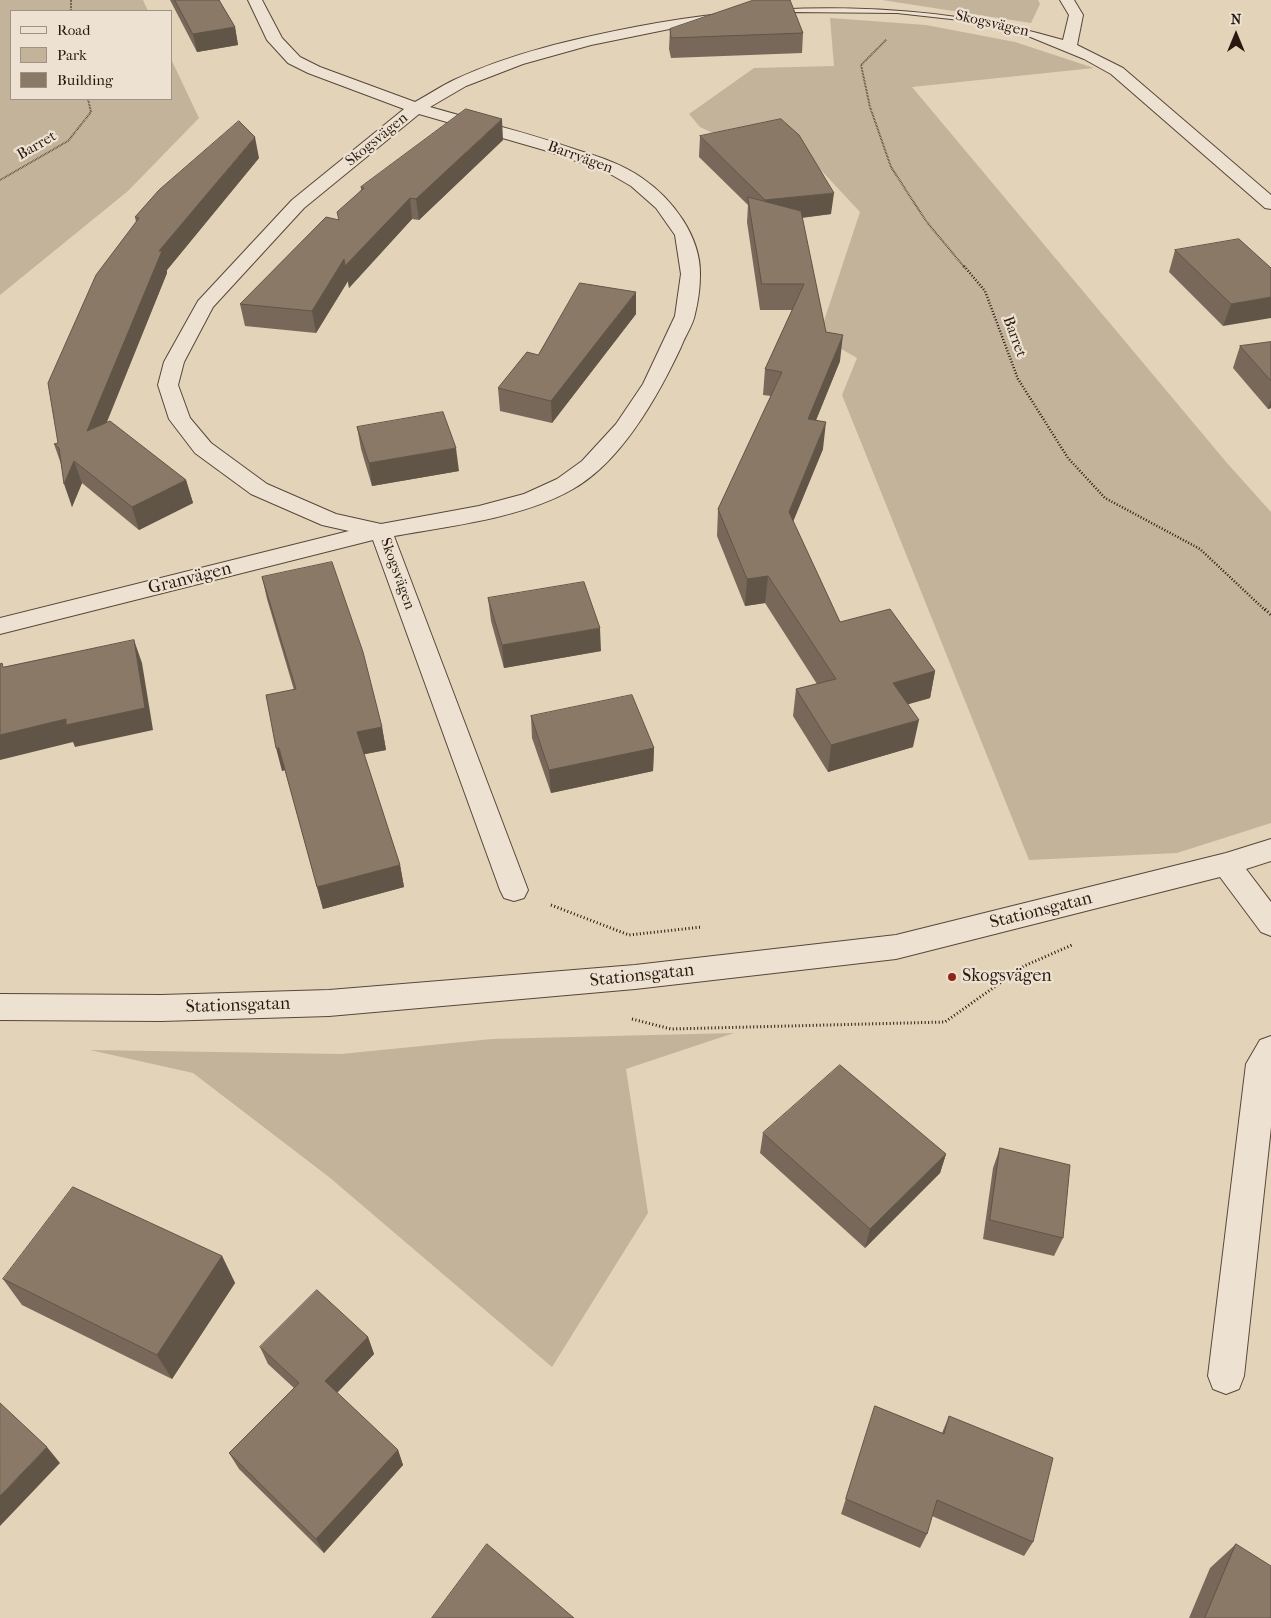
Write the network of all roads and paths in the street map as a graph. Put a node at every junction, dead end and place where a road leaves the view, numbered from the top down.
1 (255, 0) edge
2 (1068, 0) edge
3 (897, 9) junction
4 (1068, 47) junction
5 (88, 100) edge
6 (416, 108) junction
7 (0, 180) edge
8 (1271, 204) edge
9 (381, 531) junction
10 (1271, 615) edge
11 (0, 626) edge
12 (1271, 850) edge
13 (1226, 864) junction
14 (514, 890) joint
15 (1271, 924) edge
16 (702, 927) dead end
17 (0, 1007) edge
18 (1271, 1049) edge
19 (1226, 1376) dead end

1 - 6 street, Barrvägen
2 - 4 street
3 - 4 street, Skogsvägen
3 - 6 street, Skogsvägen
3 - 10 path, Barret
4 - 8 street, Skogsvägen
5 - 7 path, Barret
6 - 9 street, Skogsvägen
6 - 9 street, Barrvägen
9 - 11 street, Granvägen
9 - 14 street, Skogsvägen
12 - 13 street, Stationsgatan
13 - 15 street
13 - 17 street, Stationsgatan
14 - 16 path
18 - 19 street

